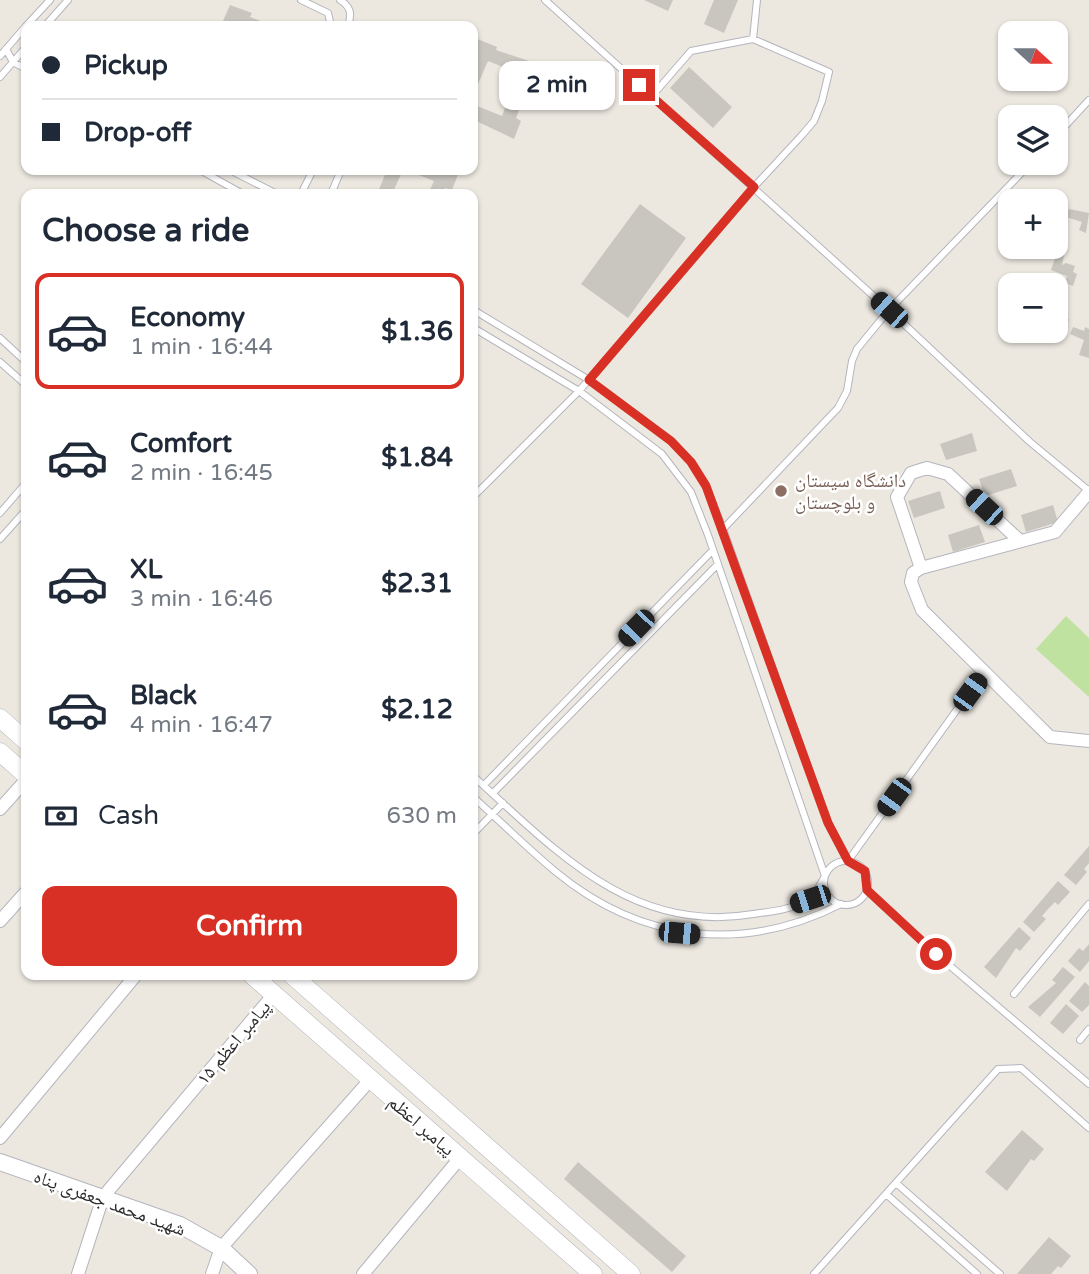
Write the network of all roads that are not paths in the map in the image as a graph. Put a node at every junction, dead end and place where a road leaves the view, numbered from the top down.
1 (50, 0) edge
2 (68, 0) edge
3 (302, 0) edge
4 (340, 0) edge
5 (545, 0) edge
6 (757, 0) edge
7 (31, 21) edge
8 (49, 21) edge
9 (330, 21) edge
10 (350, 21) edge
11 (21, 32) edge
12 (753, 39) junction
13 (6, 49) junction
14 (21, 49) edge
15 (21, 53) edge
16 (0, 56) edge
17 (13, 62) junction
18 (21, 66) edge
19 (0, 77) edge
20 (652, 96) junction
21 (1089, 100) edge
22 (1068, 123) edge
23 (210, 175) edge
24 (240, 175) edge
25 (1019, 175) edge
26 (754, 187) junction
27 (234, 189) edge
28 (267, 189) edge
29 (889, 310) junction
30 (478, 313) edge
31 (478, 331) edge
32 (0, 338) edge
33 (21, 357) edge
34 (0, 362) edge
35 (589, 380) junction
36 (21, 381) edge
37 (579, 391) junction
38 (691, 462) junction
39 (679, 473) junction
40 (21, 489) edge
41 (478, 492) edge
42 (1089, 492) edge
43 (0, 513) edge
44 (21, 516) edge
45 (723, 529) junction
46 (0, 539) edge
47 (1019, 540) junction
48 (713, 550) junction
49 (718, 564) junction
50 (920, 568) junction
51 (985, 670) junction
52 (0, 718) edge
53 (21, 737) edge
54 (1089, 741) edge
55 (0, 752) edge
56 (21, 773) edge
57 (478, 780) edge
58 (21, 784) edge
59 (484, 785) junction
60 (493, 793) junction
61 (478, 801) edge
62 (503, 803) junction
63 (0, 809) edge
64 (493, 814) junction
65 (478, 829) edge
66 (848, 861) junction
67 (825, 876) junction
68 (867, 890) junction
69 (21, 898) edge
70 (841, 904) junction
71 (1089, 904) edge
72 (0, 921) edge
73 (132, 980) edge
74 (259, 980) edge
75 (298, 980) edge
76 (274, 994) junction
77 (1014, 994) dead end
78 (1089, 1030) edge
79 (1080, 1040) dead end
80 (370, 1080) junction
81 (1089, 1084) edge
82 (1089, 1128) edge
83 (0, 1138) edge
84 (460, 1158) junction
85 (0, 1162) edge
86 (896, 1183) junction
87 (886, 1194) junction
88 (103, 1197) junction
89 (221, 1248) junction
90 (78, 1274) edge
91 (212, 1274) edge
92 (250, 1274) edge
93 (363, 1274) edge
94 (593, 1274) edge
95 (631, 1274) edge
96 (814, 1274) edge
97 (977, 1274) edge
98 (1000, 1274) edge

1 - 7 lane
2 - 8 lane
3 - 9 lane
4 - 10 lane
5 - 20 lane
6 - 12 lane
11 - 13 lane
12 - 20 lane
12 - 26 lane
13 - 14 lane
13 - 16 lane
13 - 17 lane
15 - 17 lane
17 - 18 lane
17 - 19 lane
20 - 26 lane
21 - 22 lane
23 - 27 lane
24 - 28 lane
25 - 29 lane
26 - 29 lane
26 - 35 lane
29 - 42 lane
29 - 45 lane
30 - 35 lane
31 - 37 lane
32 - 33 lane
34 - 36 lane
35 - 37 lane
35 - 38 lane
37 - 39 lane
37 - 41 lane
38 - 39 lane
38 - 45 lane
39 - 48 lane
40 - 43 lane
42 - 47 street
44 - 46 lane
45 - 66 lane
47 - 50 street
47 - 50 street
48 - 49 lane
48 - 59 lane
49 - 60 lane
49 - 67 lane
50 - 51 street
51 - 54 street
51 - 66 lane
52 - 53 main road
55 - 56 main road
57 - 59 lane
58 - 63 street
59 - 60 lane
60 - 62 lane
61 - 64 lane
62 - 64 lane
62 - 67 lane
64 - 65 lane
64 - 70 lane
66 - 67 lane
66 - 68 lane
67 - 70 lane
68 - 70 lane
68 - 81 lane
69 - 72 street
71 - 77 lane
73 - 83 street
74 - 76 main road, پیامبر اعظم
75 - 95 main road, پیامبر اعظم
76 - 80 main road, پیامبر اعظم
76 - 88 street, پیامبر اعظم ۱۵
78 - 79 lane
80 - 84 main road, پیامبر اعظم
80 - 89 street
82 - 86 lane
84 - 93 street
84 - 94 main road, پیامبر اعظم
85 - 88 street, شهید محمد جعفری پناه
86 - 87 lane
86 - 98 lane
87 - 96 lane
87 - 97 lane
88 - 89 street, شهید محمد جعفری پناه
88 - 90 street
89 - 91 street
89 - 92 street, شهید محمد جعفری پناه

